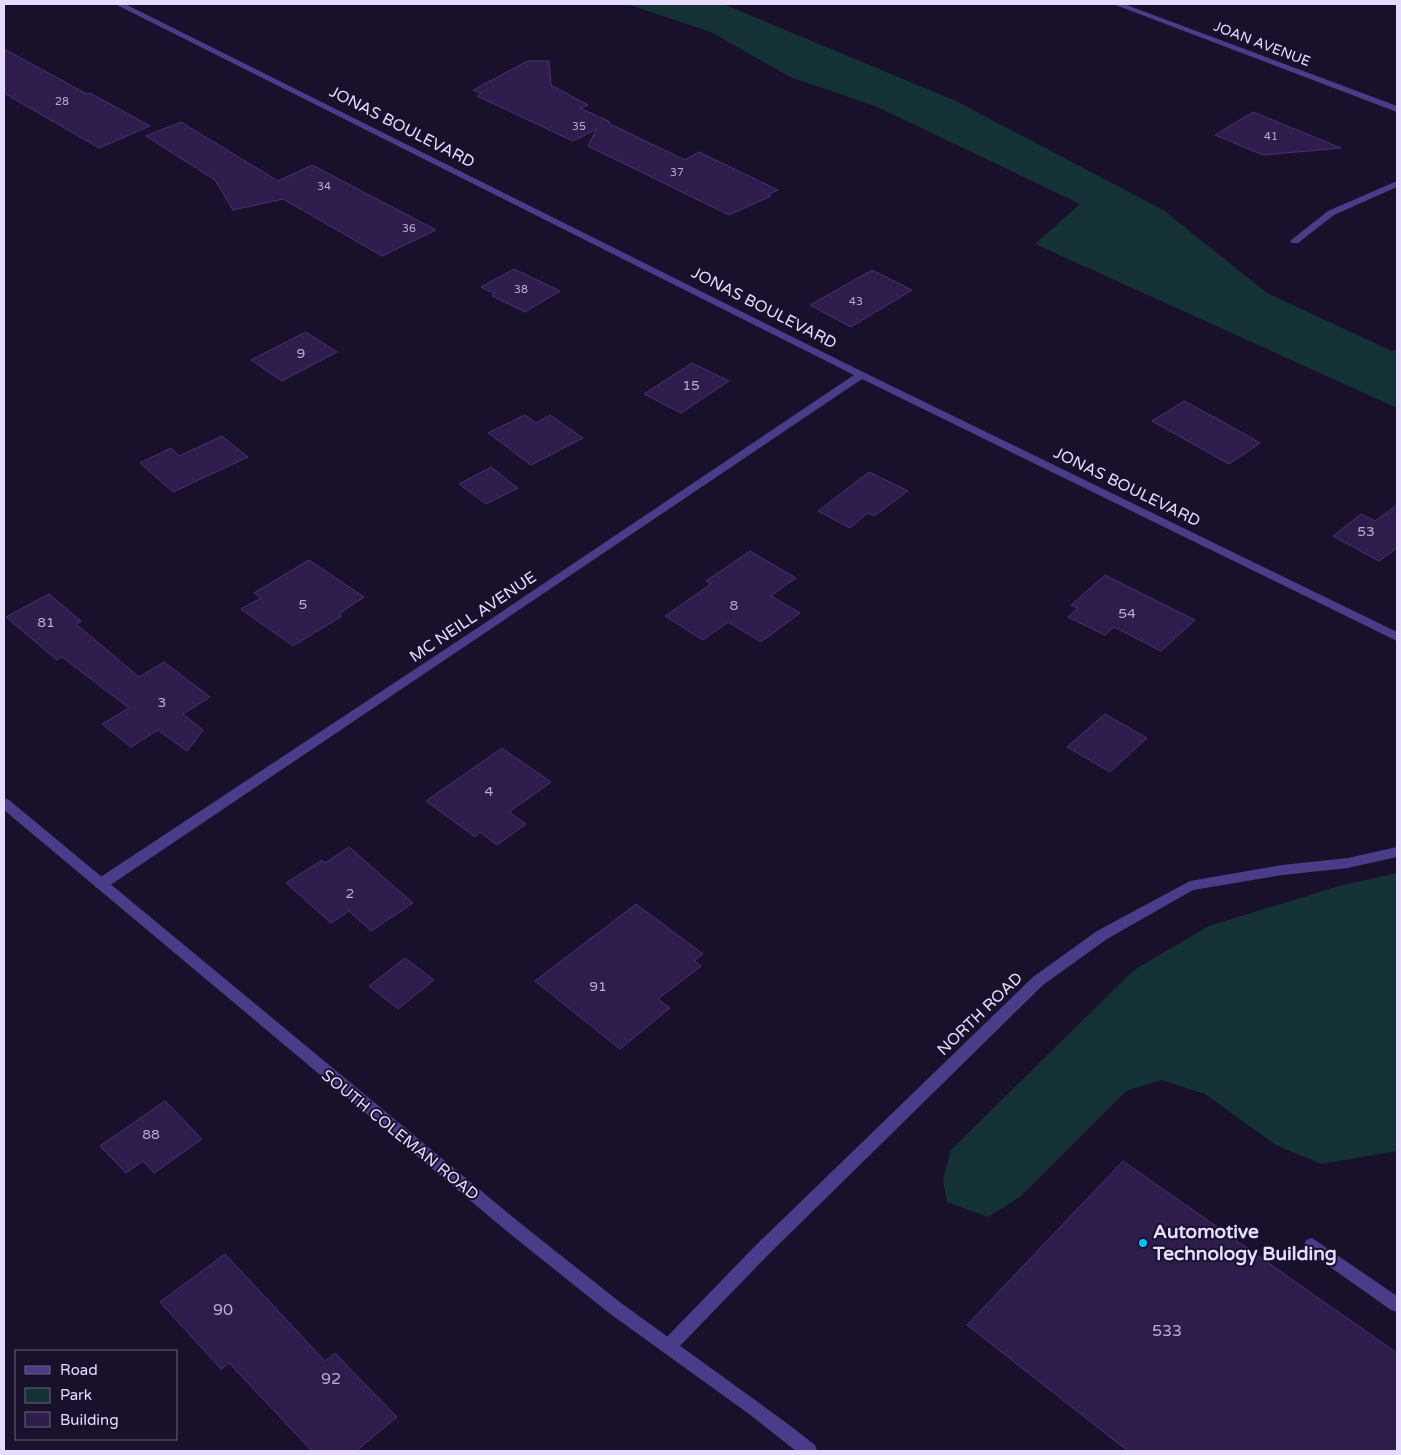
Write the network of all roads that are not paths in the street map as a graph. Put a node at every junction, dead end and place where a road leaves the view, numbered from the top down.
1 (119, 4) edge
2 (1117, 4) edge
3 (1397, 109) edge
4 (1397, 184) edge
5 (1295, 241) dead end
6 (861, 375) junction
7 (1397, 637) edge
8 (4, 803) edge
9 (1397, 852) edge
10 (101, 884) junction
11 (1312, 1245) dead end
12 (1397, 1305) edge
13 (670, 1346) junction
14 (809, 1451) edge

1 - 6 street, JONAS BOULEVARD
2 - 3 street, JOAN AVENUE
4 - 5 street
6 - 7 street, JONAS BOULEVARD
6 - 10 street, MC NEILL AVENUE
8 - 10 street, SOUTH COLEMAN ROAD
9 - 13 street, NORTH ROAD
10 - 13 street, SOUTH COLEMAN ROAD
11 - 12 street
13 - 14 street, SOUTH COLEMAN ROAD

